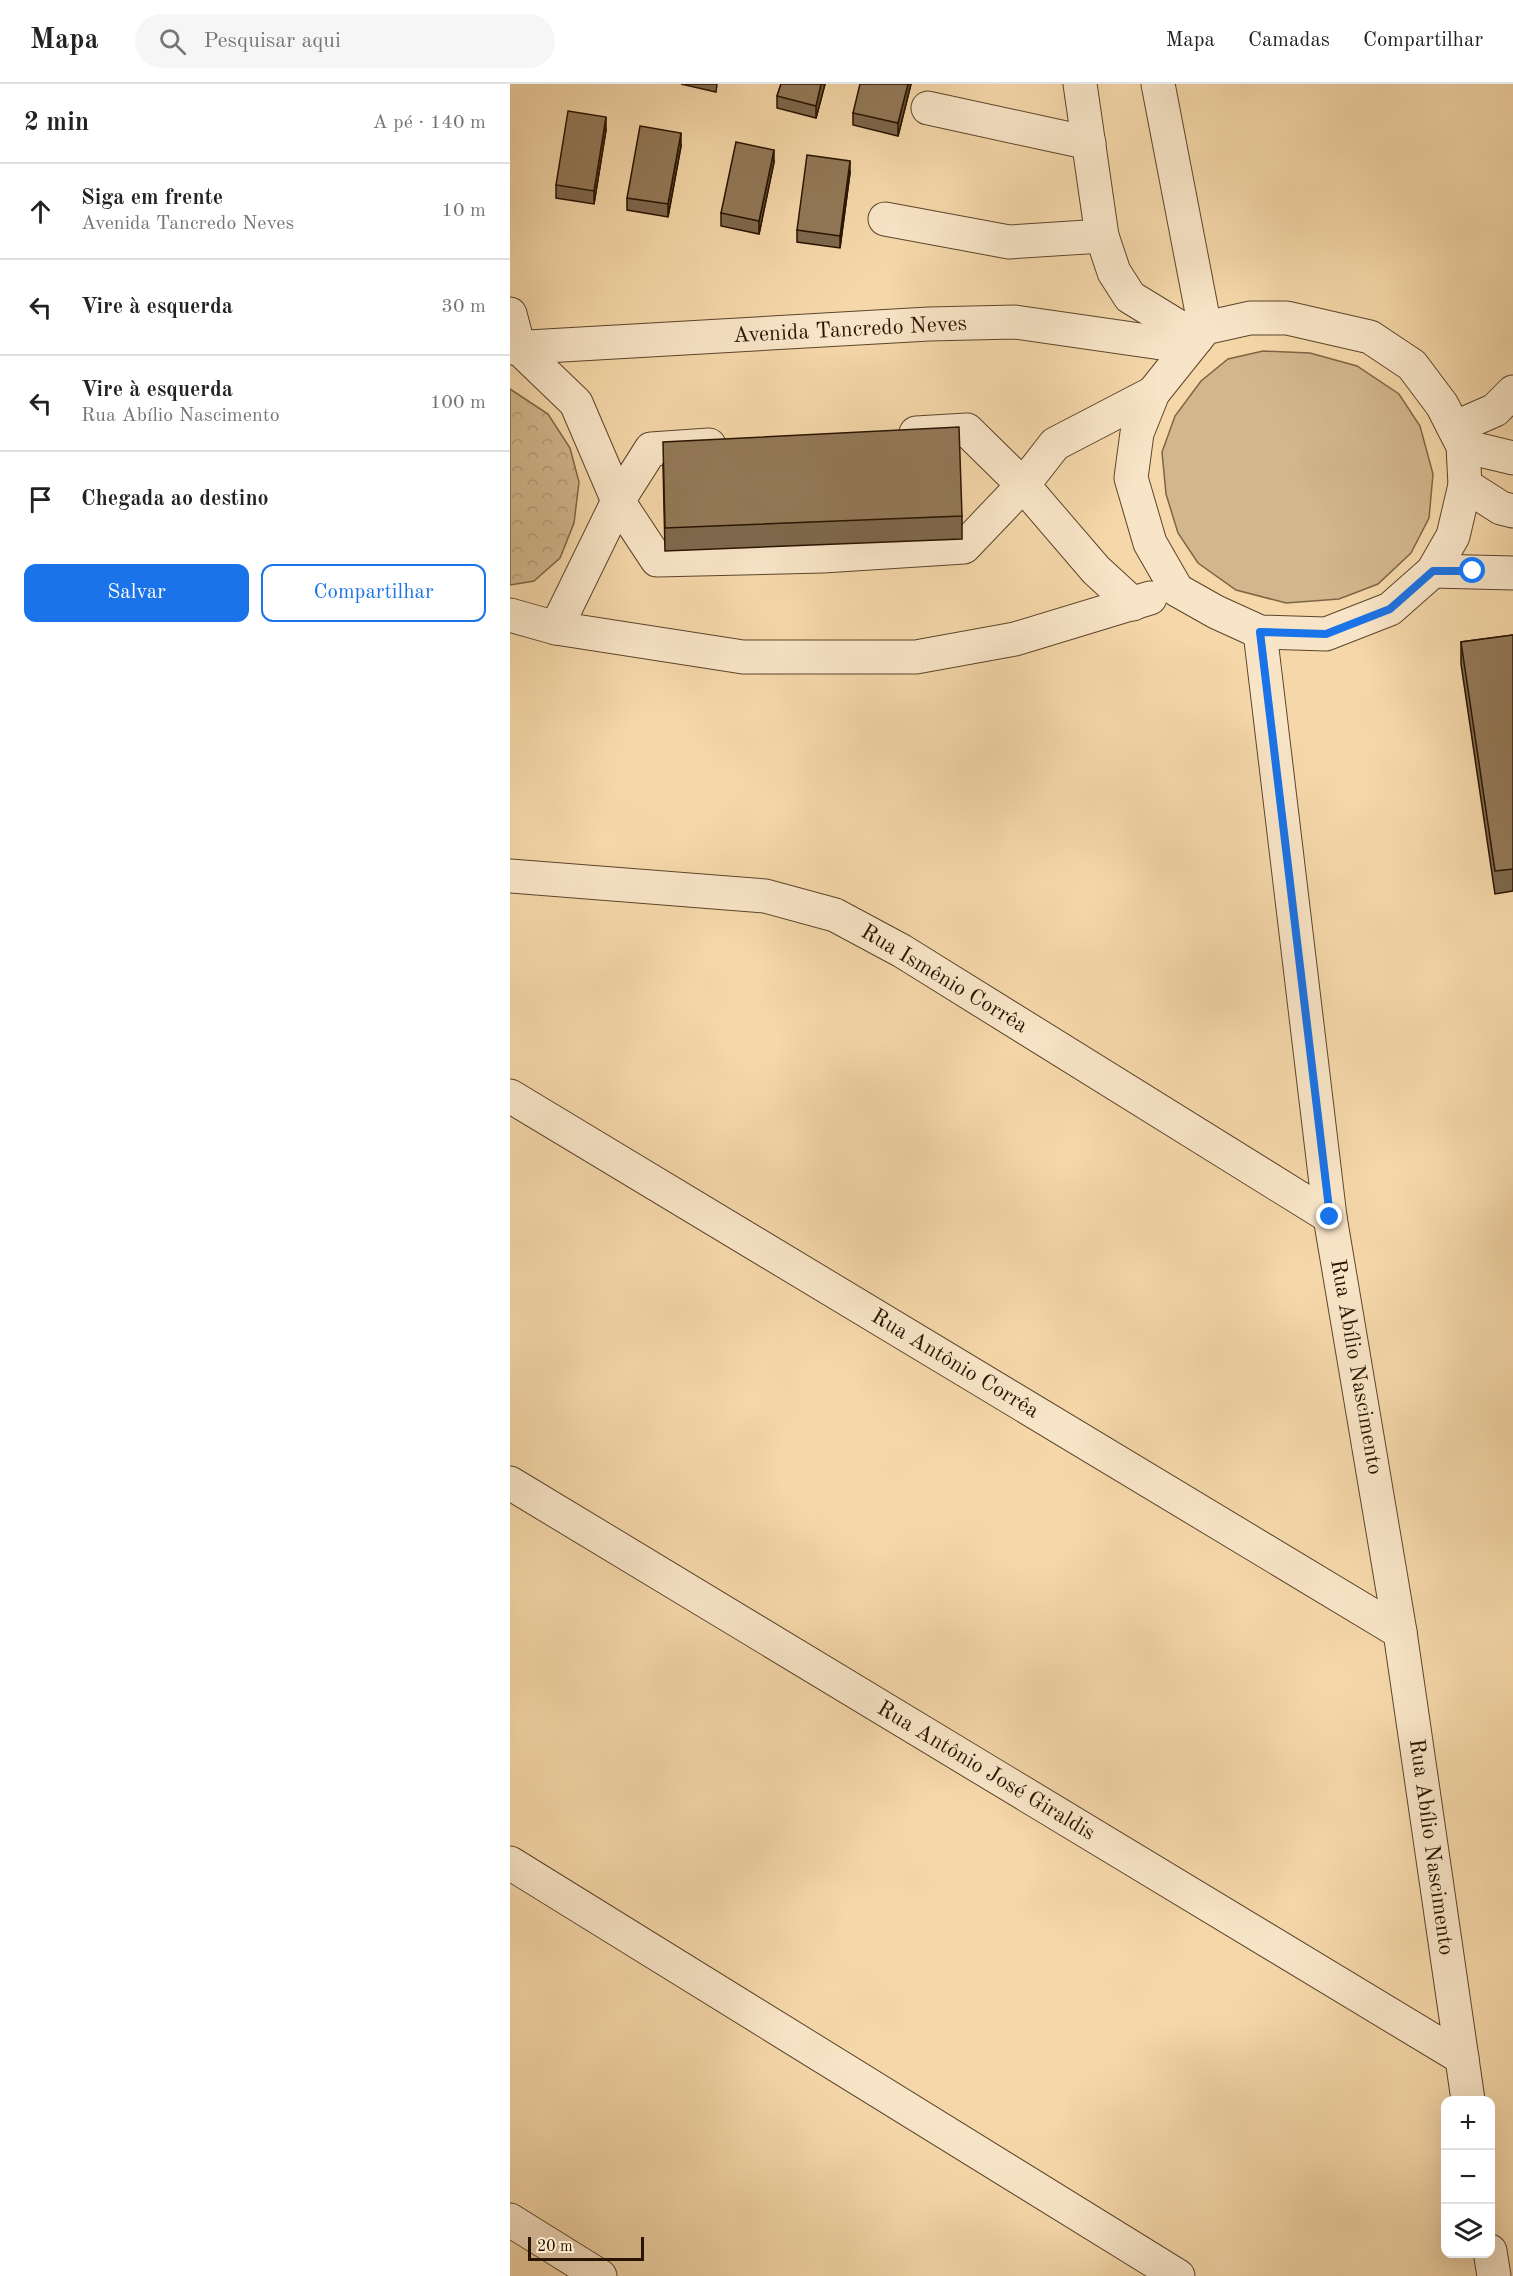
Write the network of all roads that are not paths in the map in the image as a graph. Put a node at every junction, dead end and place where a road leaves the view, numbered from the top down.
1 (1080, 84) edge
2 (1158, 84) edge
3 (928, 108) dead end
4 (1089, 143) junction
5 (885, 219) dead end
6 (1102, 237) junction
7 (510, 314) edge
8 (1197, 338) junction
9 (515, 348) edge
10 (1513, 392) edge
11 (1153, 393) junction
12 (889, 435) edge
13 (1459, 437) junction
14 (740, 444) edge
15 (1513, 458) edge
16 (1023, 485) junction
17 (1465, 485) junction
18 (618, 501) junction
19 (1513, 511) edge
20 (1433, 571) junction
21 (1513, 573) edge
22 (1178, 590) junction
23 (1133, 604) junction
24 (510, 615) edge
25 (556, 628) junction
26 (1260, 632) junction
27 (510, 876) edge
28 (510, 1096) edge
29 (1330, 1217) junction
30 (510, 1483) edge
31 (1400, 1632) junction
32 (510, 1863) edge
33 (1462, 2058) junction
34 (1467, 2096) edge
35 (510, 2220) edge
36 (1492, 2258) edge
37 (568, 2267) edge
38 (600, 2276) edge
39 (1178, 2276) edge
40 (1494, 2276) edge

1 - 4 street
2 - 8 street
3 - 4 street
4 - 6 street
5 - 6 street
6 - 8 street
7 - 9 street
8 - 9 street, Avenida Tancredo Neves
8 - 11 street
8 - 13 street
9 - 18 street
10 - 13 street
11 - 16 street
11 - 22 street
12 - 16 street
13 - 15 street
13 - 17 street
14 - 18 street
16 - 18 street
16 - 23 street
17 - 19 street
17 - 20 street
18 - 25 street
20 - 21 street
20 - 26 street
22 - 23 street
22 - 26 street
23 - 25 street
24 - 25 street
26 - 29 street, Rua Abílio Nascimento
27 - 29 street, Rua Ismênio Corrêa
28 - 31 street, Rua Antônio Corrêa
29 - 31 street, Rua Abílio Nascimento
30 - 33 street, Rua Antônio José Giraldis
31 - 33 street, Rua Abílio Nascimento
32 - 39 street
33 - 34 street, Rua Abílio Nascimento
35 - 37 street
36 - 40 street
37 - 38 street

